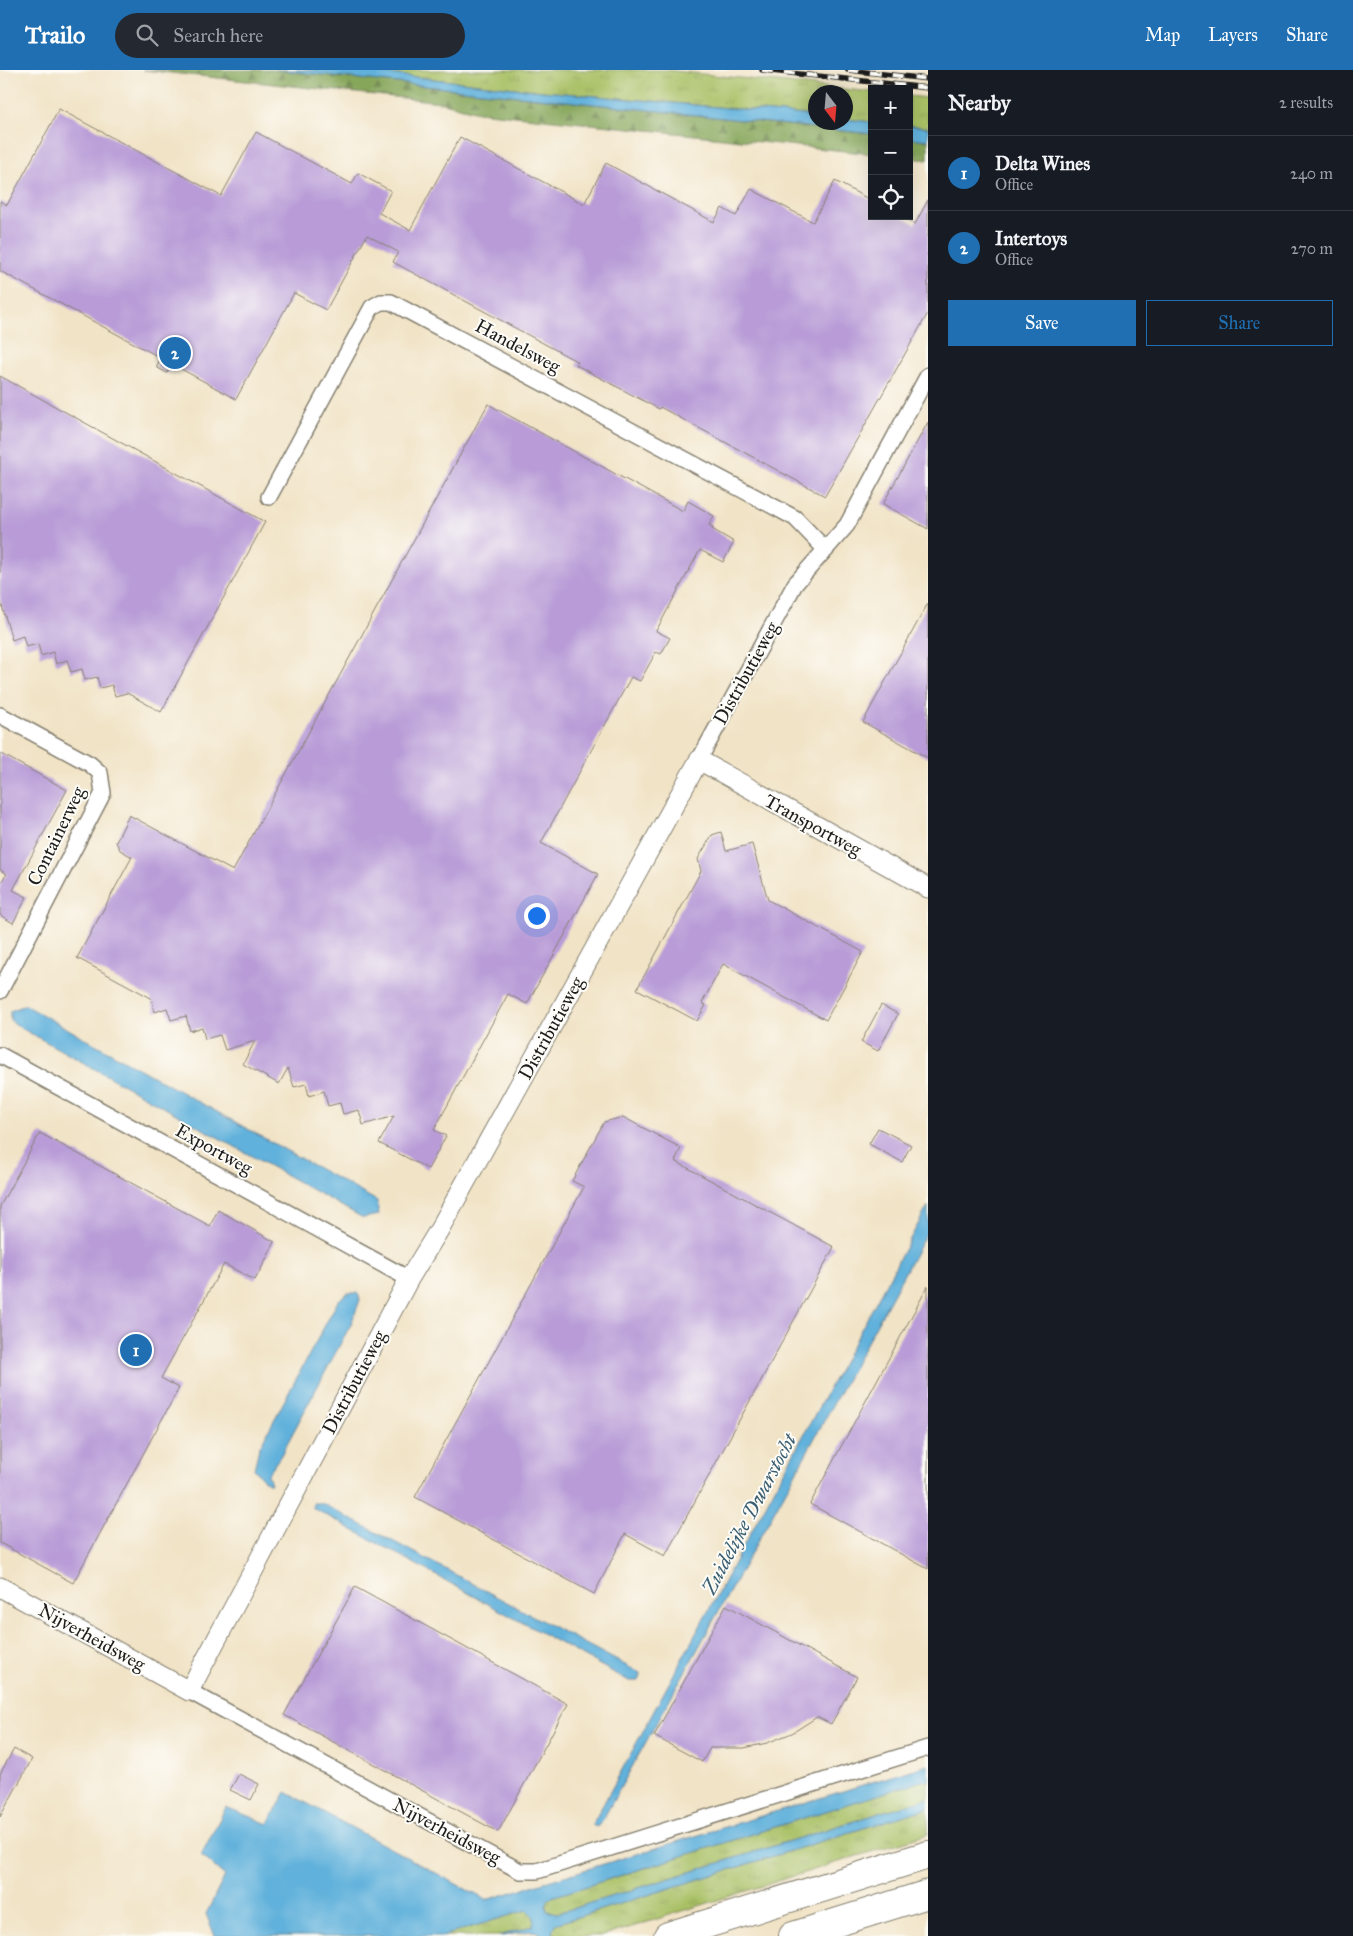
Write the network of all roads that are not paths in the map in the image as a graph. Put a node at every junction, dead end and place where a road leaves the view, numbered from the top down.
1 (928, 375) edge
2 (269, 497) dead end
3 (826, 550) junction
4 (0, 715) edge
5 (699, 760) junction
6 (928, 888) edge
7 (0, 991) edge
8 (0, 1055) edge
9 (409, 1279) junction
10 (0, 1587) edge
11 (189, 1691) junction
12 (928, 1748) edge
13 (928, 1855) edge
14 (928, 1894) edge
15 (668, 1936) edge
16 (793, 1936) edge

1 - 3 street, Distributieweg
2 - 3 street, Handelsweg
3 - 5 street, Distributieweg
4 - 7 street, Containerweg
5 - 6 street, Transportweg
5 - 9 street, Distributieweg
8 - 9 street, Exportweg
9 - 11 street, Distributieweg
10 - 11 street, Nijverheidsweg
11 - 12 street, Nijverheidsweg
13 - 15 highway
14 - 16 highway

